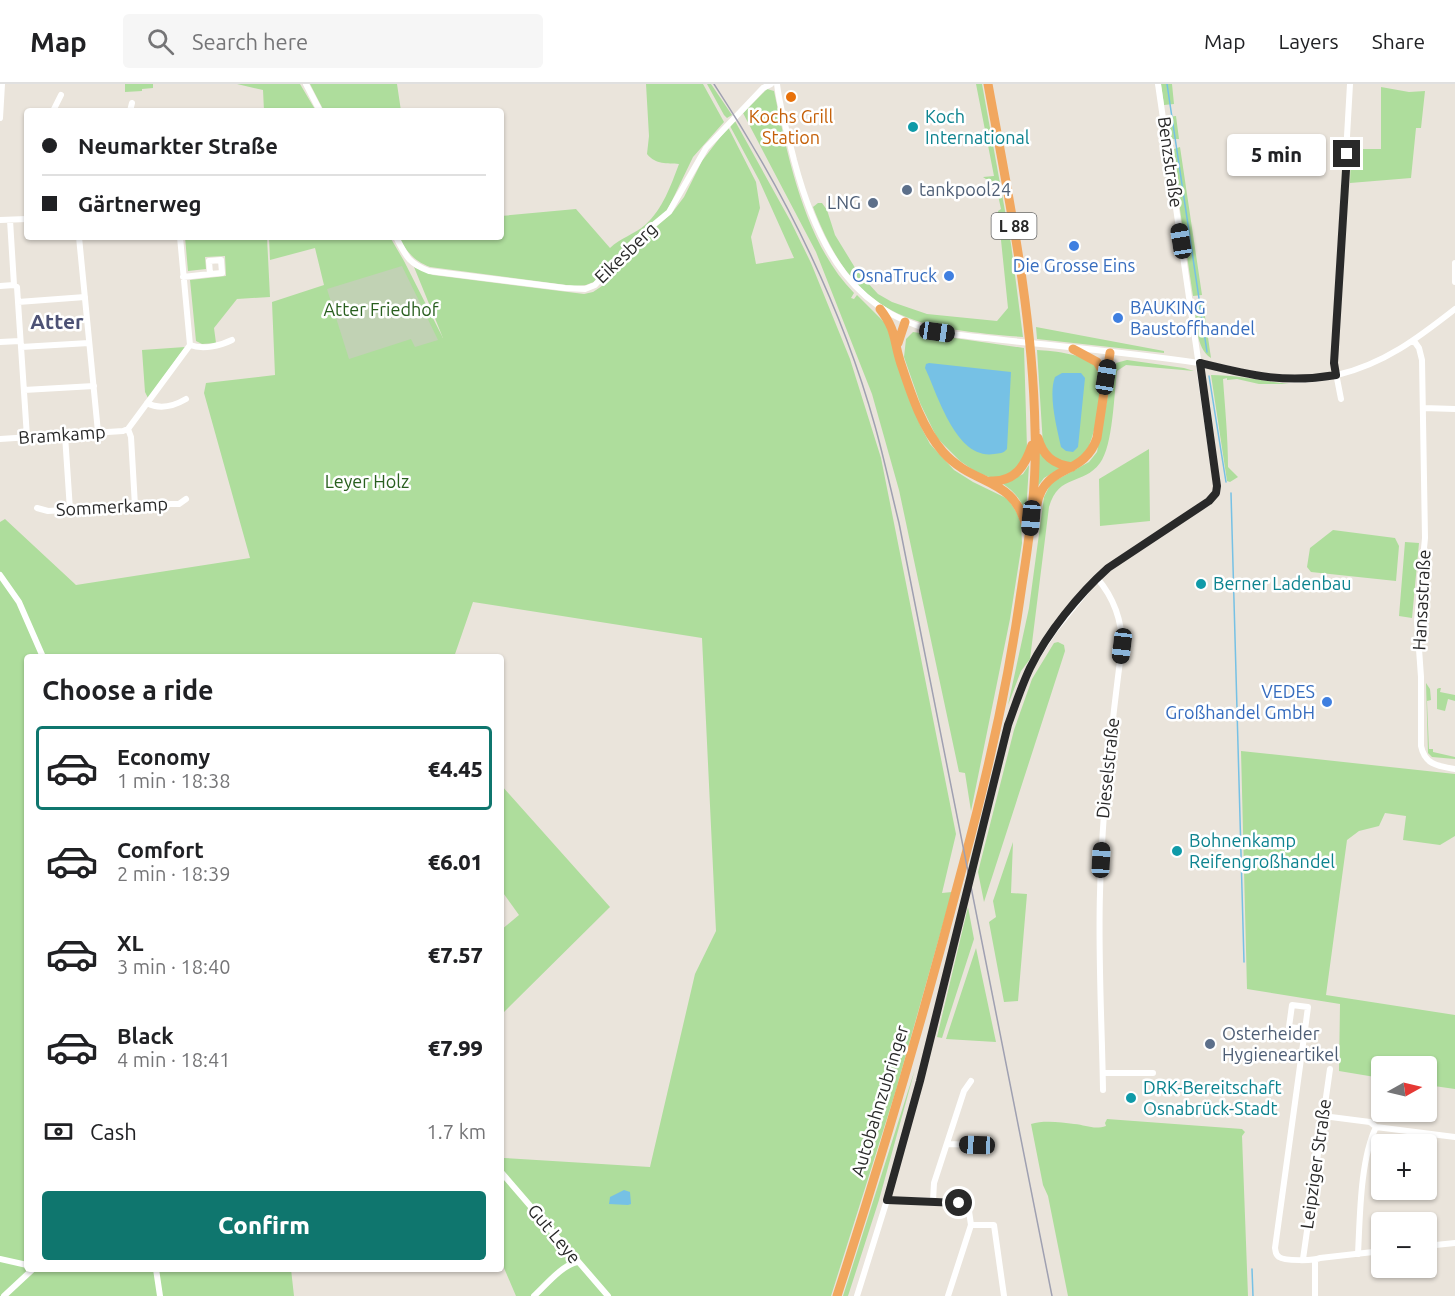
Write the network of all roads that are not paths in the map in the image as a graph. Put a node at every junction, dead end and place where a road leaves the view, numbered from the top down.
1 (2, 84) edge
2 (306, 84) edge
3 (771, 84) edge
4 (777, 84) edge
5 (988, 84) edge
6 (1158, 84) edge
7 (1350, 84) edge
8 (61, 95) dead end
9 (132, 103) dead end
10 (54, 108) edge
11 (131, 108) edge
12 (318, 108) edge
13 (0, 118) edge
14 (24, 219) edge
15 (0, 220) edge
16 (10, 220) junction
17 (79, 240) edge
18 (180, 240) edge
19 (398, 240) edge
20 (1455, 263) edge
21 (210, 274) junction
22 (183, 277) junction
23 (1455, 282) edge
24 (14, 285) junction
25 (0, 286) edge
26 (85, 297) junction
27 (18, 302) junction
28 (880, 309) junction
29 (1455, 309) edge
30 (905, 322) junction
31 (232, 340) dead end
32 (1414, 341) junction
33 (0, 342) edge
34 (89, 343) junction
35 (21, 344) junction
36 (190, 345) junction
37 (897, 345) junction
38 (1073, 349) junction
39 (1110, 353) junction
40 (1200, 363) junction
41 (1336, 375) junction
42 (1106, 377) junction
43 (94, 386) junction
44 (24, 390) junction
45 (186, 399) dead end
46 (1341, 399) dead end
47 (147, 403) junction
48 (1423, 408) junction
49 (1455, 409) edge
50 (128, 429) junction
51 (1036, 431) junction
52 (98, 432) junction
53 (65, 435) junction
54 (27, 437) junction
55 (0, 439) edge
56 (1072, 467) junction
57 (986, 481) junction
58 (186, 499) dead end
59 (135, 506) junction
60 (37, 508) dead end
61 (70, 510) junction
62 (1029, 538) junction
63 (0, 575) edge
64 (1097, 578) junction
65 (42, 654) edge
66 (1455, 769) edge
67 (1305, 1029) junction
68 (1330, 1069) dead end
69 (1153, 1073) dead end
70 (1103, 1074) junction
71 (971, 1081) dead end
72 (1103, 1090) dead end
73 (1323, 1116) junction
74 (1376, 1127) junction
75 (1455, 1137) edge
76 (986, 1143) dead end
77 (947, 1144) junction
78 (504, 1176) edge
79 (887, 1200) junction
80 (933, 1201) junction
81 (970, 1225) junction
82 (1455, 1243) edge
83 (1437, 1245) edge
84 (1371, 1252) edge
85 (1358, 1254) junction
86 (0, 1259) edge
87 (1303, 1259) junction
88 (1315, 1260) junction
89 (577, 1262) junction
90 (24, 1264) edge
91 (30, 1272) edge
92 (156, 1272) edge
93 (4, 1296) edge
94 (160, 1296) edge
95 (534, 1296) edge
96 (609, 1296) edge
97 (837, 1296) edge
98 (857, 1296) edge
99 (948, 1296) edge
100 (1004, 1296) edge
101 (1315, 1296) edge

1 - 13 street
2 - 12 street
3 - 19 street, Eikesberg
4 - 28 street
5 - 51 highway, L 88
6 - 40 street, Benzstraße
7 - 41 street
8 - 10 street
9 - 11 street
14 - 16 street
15 - 16 street
16 - 24 street
17 - 26 street
18 - 22 street
20 - 23 street
21 - 21 street
21 - 22 street
22 - 36 street
24 - 25 street
24 - 27 street
26 - 27 street
26 - 34 street
27 - 35 street
28 - 30 street
28 - 37 highway
29 - 32 street
30 - 37 highway
30 - 38 street
31 - 36 street
32 - 41 street
32 - 48 street, Hansastraße
33 - 35 street
34 - 35 street
34 - 43 street
35 - 44 street
36 - 47 street, Bramkamp
37 - 57 highway
38 - 39 street
38 - 42 highway
39 - 40 street
39 - 42 highway
40 - 41 street
40 - 64 street, Benzstraße
41 - 46 street
42 - 56 highway
43 - 44 street
43 - 52 street
44 - 54 street
45 - 47 street
47 - 50 street, Bramkamp
48 - 49 street
48 - 66 street, Hansastraße
50 - 52 street, Bramkamp
50 - 59 street
51 - 56 highway
51 - 57 highway
51 - 62 highway, L 88
52 - 53 street, Bramkamp
53 - 54 street, Bramkamp
53 - 61 street
54 - 55 street, Bramkamp
56 - 62 highway
57 - 62 highway
58 - 59 street, Sommerkamp
59 - 61 street, Sommerkamp
60 - 61 street, Sommerkamp
62 - 97 highway, Autobahnzubringer / L 88
63 - 65 street
64 - 70 street, Dieselstraße
64 - 79 street
67 - 67 street
67 - 87 street
68 - 73 street, Leipziger Straße
69 - 70 street
70 - 72 street, Dieselstraße
71 - 77 street
73 - 74 street
73 - 87 street, Leipziger Straße
74 - 75 street
74 - 85 street
76 - 77 street
77 - 80 street
78 - 89 street, Gut Leye
79 - 80 street
79 - 98 street
80 - 81 street
81 - 99 street
81 - 100 street
82 - 83 street
84 - 85 street
85 - 88 street
86 - 90 street
87 - 88 street
88 - 101 street
89 - 95 street
89 - 96 street, Gut Leye
91 - 93 street
92 - 94 street

